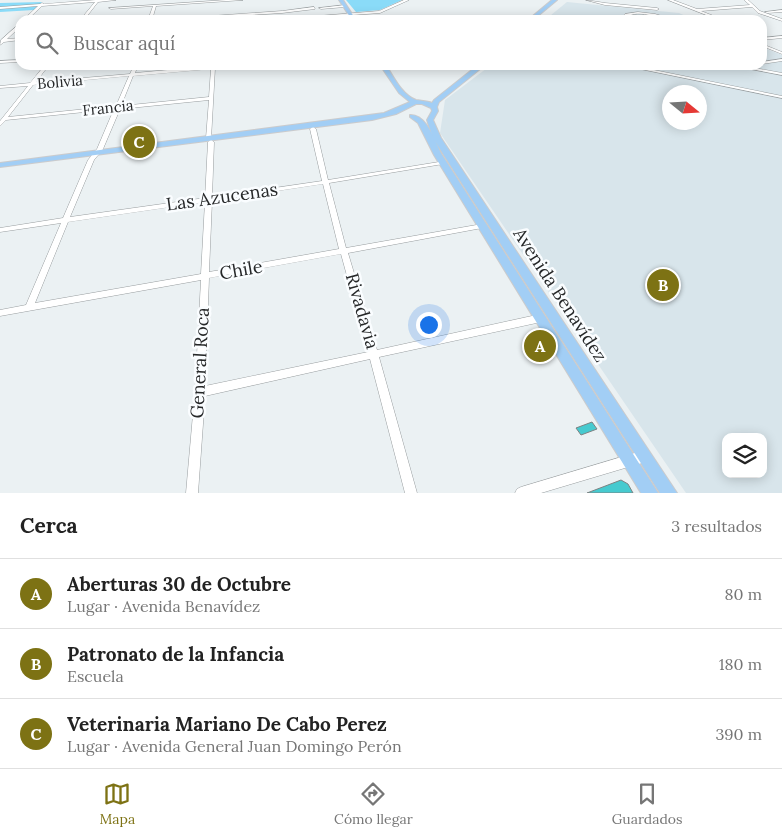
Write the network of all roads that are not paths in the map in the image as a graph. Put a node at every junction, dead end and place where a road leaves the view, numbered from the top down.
1 (46, 0) edge
2 (114, 0) edge
3 (239, 0) edge
4 (341, 0) edge
5 (407, 0) edge
6 (556, 0) edge
7 (562, 0) edge
8 (588, 0) edge
9 (670, 0) edge
10 (746, 0) edge
11 (752, 0) edge
12 (97, 1) edge
13 (0, 3) edge
14 (42, 5) junction
15 (155, 5) junction
16 (345, 6) junction
17 (752, 6) junction
18 (0, 8) edge
19 (106, 8) dead end
20 (662, 9) dead end
21 (36, 10) junction
22 (697, 10) junction
23 (0, 12) edge
24 (759, 12) junction
25 (764, 12) junction
26 (782, 12) edge
27 (239, 14) junction
28 (350, 14) junction
29 (30, 15) edge
30 (86, 15) edge
31 (152, 15) edge
32 (225, 15) edge
33 (337, 15) edge
34 (536, 15) edge
35 (543, 15) edge
36 (626, 15) edge
37 (656, 15) edge
38 (710, 15) edge
39 (781, 19) edge
40 (767, 20) edge
41 (15, 29) edge
42 (782, 37) edge
43 (767, 38) edge
44 (15, 41) edge
45 (1, 42) edge
46 (767, 47) edge
47 (782, 53) edge
48 (15, 60) edge
49 (782, 60) edge
50 (0, 62) edge
51 (767, 62) edge
52 (43, 70) edge
53 (134, 70) edge
54 (180, 70) edge
55 (213, 70) edge
56 (387, 70) edge
57 (467, 70) edge
58 (476, 70) edge
59 (649, 70) edge
60 (764, 70) edge
61 (782, 74) edge
62 (131, 76) junction
63 (32, 84) junction
64 (0, 87) edge
65 (401, 92) junction
66 (782, 96) edge
67 (211, 98) junction
68 (417, 102) junction
69 (118, 107) junction
70 (403, 107) junction
71 (433, 110) junction
72 (411, 116) junction
73 (4, 119) junction
74 (0, 124) edge
75 (313, 129) junction
76 (210, 140) junction
77 (95, 155) junction
78 (443, 162) junction
79 (0, 167) edge
80 (325, 182) junction
81 (208, 200) junction
82 (67, 220) junction
83 (482, 226) junction
84 (0, 230) edge
85 (344, 252) junction
86 (205, 277) junction
87 (29, 307) junction
88 (0, 313) edge
89 (541, 318) junction
90 (374, 354) junction
91 (200, 392) junction
92 (645, 456) junction
93 (629, 460) junction
94 (192, 493) edge
95 (411, 493) edge
96 (521, 493) edge
97 (650, 493) edge
98 (669, 493) edge

1 - 13 street
1 - 14 street
2 - 12 street
3 - 15 street
3 - 27 street
4 - 16 main road
5 - 28 street
6 - 34 main road
7 - 35 main road
8 - 20 street
9 - 22 street
10 - 17 street
11 - 25 street
12 - 14 street
12 - 30 street
14 - 18 street
14 - 21 street
15 - 19 street
15 - 31 street
16 - 27 street
16 - 28 main road
17 - 22 street
17 - 24 street
21 - 23 street
21 - 29 street
22 - 38 street
24 - 25 street
24 - 39 street
25 - 26 street
25 - 39 street
27 - 32 street
28 - 33 street
36 - 37 street
39 - 40 street
41 - 45 street
42 - 43 street
44 - 45 street
46 - 47 street
48 - 50 street
49 - 51 street
52 - 63 street
53 - 62 street
54 - 62 street, Bolivia
55 - 67 street, General Roca
56 - 65 main road
57 - 68 main road
58 - 71 main road
59 - 66 street
60 - 61 street
62 - 63 street, Bolivia
62 - 69 street
63 - 64 street, Bolivia
63 - 73 street
65 - 68 main road
65 - 70 main road
67 - 69 street, Francia
67 - 76 street, General Roca
68 - 70 main road
68 - 71 main road
69 - 73 street, Francia
69 - 77 street
70 - 72 main road, Avenida Benavídez
70 - 76 main road
71 - 72 main road
71 - 92 main road, Avenida Benavídez
72 - 75 main road
72 - 78 main road, Avenida Benavídez
73 - 74 street
75 - 76 main road
75 - 80 street, Rivadavia
76 - 77 main road
76 - 81 street, General Roca
77 - 79 main road
77 - 82 street
78 - 80 street, Las Azucenas
78 - 83 main road, Avenida Benavídez
80 - 81 street, Las Azucenas
80 - 85 street, Rivadavia
81 - 82 street, Las Azucenas
81 - 86 street, General Roca
82 - 84 street, Las Azucenas
82 - 87 street
83 - 85 street, Chile
83 - 89 main road, Avenida Benavídez
85 - 86 street, Chile
85 - 90 street, Rivadavia
86 - 87 street, Chile
86 - 91 street, General Roca
87 - 88 street, Chile
89 - 90 street
89 - 93 main road, Avenida Benavídez
90 - 91 street
90 - 95 street, Rivadavia
91 - 94 street, General Roca
92 - 93 street
92 - 98 main road, Avenida Benavídez
93 - 96 street
93 - 97 main road, Avenida Benavídez

